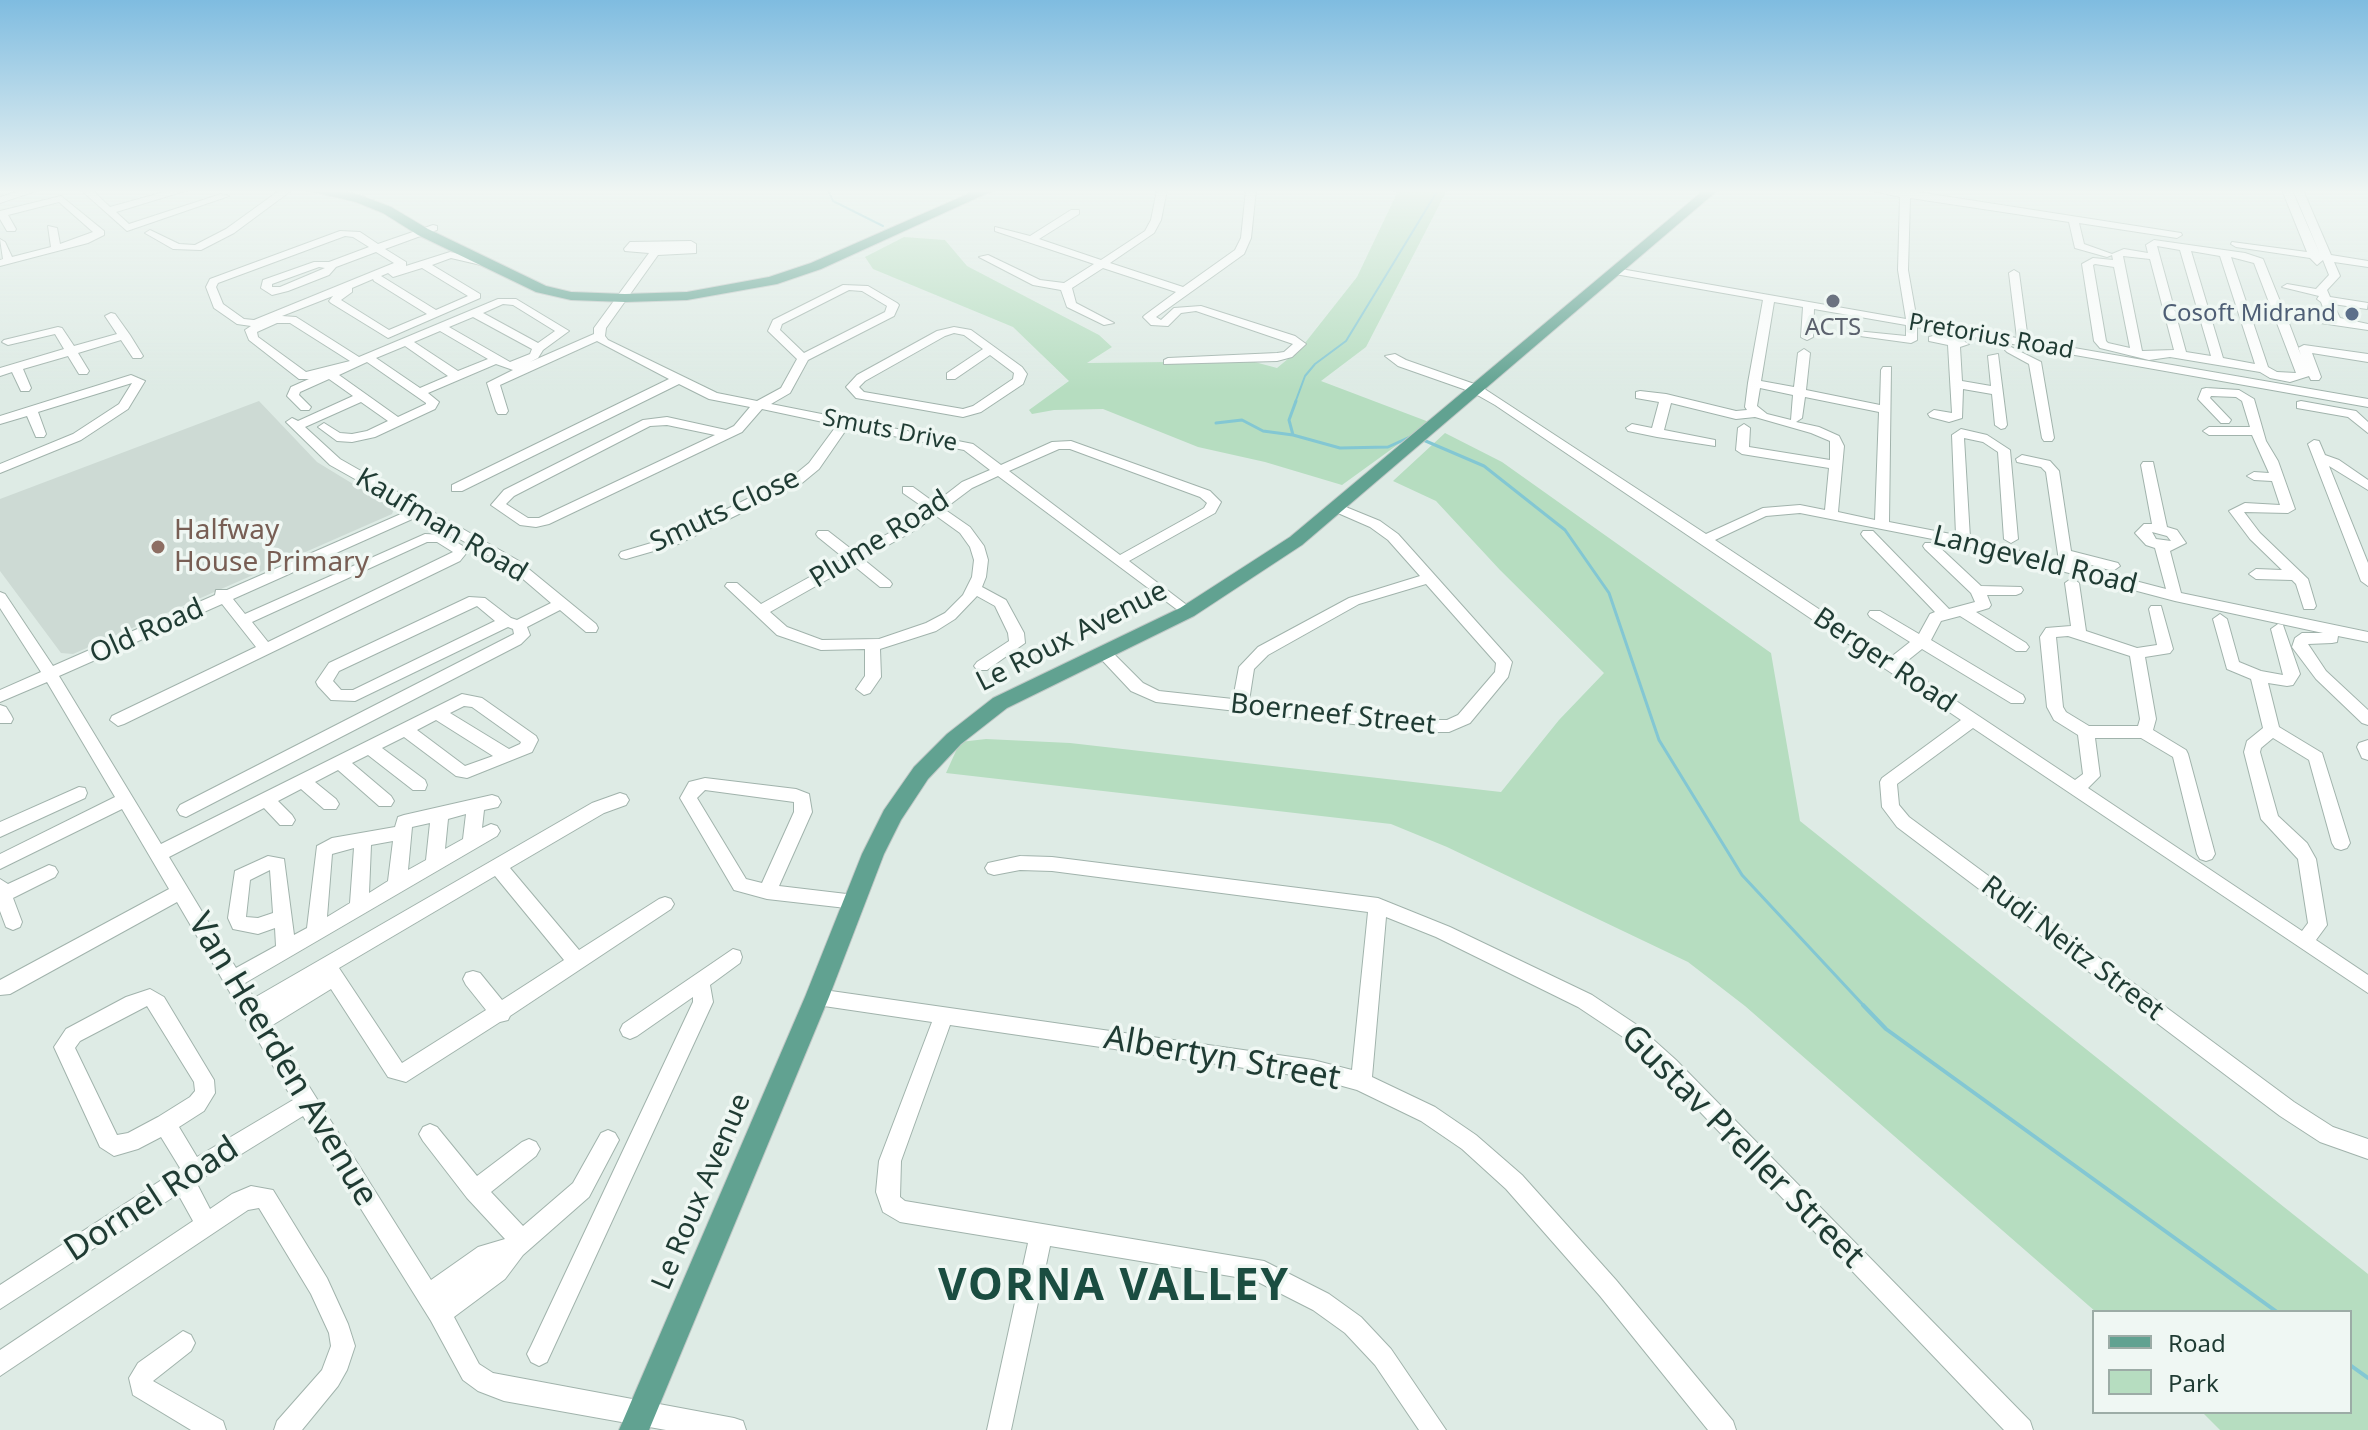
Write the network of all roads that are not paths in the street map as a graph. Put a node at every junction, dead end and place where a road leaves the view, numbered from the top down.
1 (2314, 256) edge
2 (278, 257) edge
3 (351, 257) edge
4 (389, 257) edge
5 (433, 257) edge
6 (469, 257) edge
7 (484, 257) edge
8 (660, 257) edge
9 (831, 257) edge
10 (984, 257) dead end
11 (1082, 257) edge
12 (1114, 257) edge
13 (1236, 257) edge
14 (1631, 257) edge
15 (1903, 257) edge
16 (2107, 257) edge
17 (2120, 257) edge
18 (2154, 257) edge
19 (2187, 257) edge
20 (2225, 257) edge
21 (2240, 257) edge
22 (2319, 257) edge
23 (2328, 258) junction
24 (2117, 260) junction
25 (423, 262) junction
26 (1104, 264) junction
27 (2368, 264) edge
28 (330, 265) junction
29 (1615, 271) junction
30 (2014, 273) dead end
31 (378, 279) junction
32 (2327, 280) junction
33 (1066, 287) junction
34 (2287, 287) dead end
35 (1186, 292) junction
36 (628, 294) junction
37 (2322, 296) junction
38 (1769, 297) junction
39 (1809, 304) junction
40 (2367, 306) edge
41 (474, 313) junction
42 (2280, 314) junction
43 (111, 316) dead end
44 (439, 321) junction
45 (2336, 322) junction
46 (1108, 323) dead end
47 (1912, 323) junction
48 (2368, 327) edge
49 (1860, 333) dead end
50 (124, 335) junction
51 (388, 335) junction
52 (599, 336) junction
53 (1807, 337) dead end
54 (1933, 339) dead end
55 (8, 342) dead end
56 (407, 342) junction
57 (1954, 342) junction
58 (2016, 345) junction
59 (1993, 347) junction
60 (539, 348) junction
61 (990, 350) junction
62 (72, 351) junction
63 (1804, 353) dead end
64 (2137, 354) junction
65 (2347, 354) junction
66 (2181, 355) junction
67 (137, 356) dead end
68 (1391, 356) dead end
69 (368, 358) junction
70 (803, 358) junction
71 (2368, 358) edge
72 (354, 359) junction
73 (495, 360) junction
74 (2218, 361) junction
75 (1168, 362) dead end
76 (16, 367) junction
77 (2263, 369) junction
78 (1887, 370) dead end
79 (83, 371) dead end
80 (0, 372) edge
81 (330, 374) junction
82 (457, 376) junction
83 (951, 376) dead end
84 (2315, 377) dead end
85 (679, 379) junction
86 (1754, 383) junction
87 (1956, 384) junction
88 (2221, 384) junction
89 (25, 388) dead end
90 (1476, 389) junction
91 (1997, 391) junction
92 (420, 392) junction
93 (1799, 392) junction
94 (1640, 395) dead end
95 (361, 397) junction
96 (1665, 401) junction
97 (2368, 403) edge
98 (754, 405) junction
99 (2301, 405) dead end
100 (305, 407) dead end
101 (937, 408) junction
102 (1886, 410) junction
103 (31, 411) junction
104 (502, 411) dead end
105 (1755, 413) junction
106 (1934, 414) dead end
107 (1796, 418) dead end
108 (0, 420) edge
109 (2225, 420) dead end
110 (846, 421) junction
111 (397, 422) junction
112 (2001, 425) dead end
113 (324, 427) dead end
114 (1632, 428) dead end
115 (1744, 428) dead end
116 (2368, 429) edge
117 (2209, 431) dead end
118 (2257, 431) junction
119 (1657, 433) junction
120 (40, 434) dead end
121 (727, 434) junction
122 (917, 435) junction
123 (2048, 438) dead end
124 (1710, 443) dead end
125 (2314, 444) dead end
126 (2320, 458) junction
127 (2022, 459) dead end
128 (1836, 465) junction
129 (2148, 465) dead end
130 (1000, 468) junction
131 (0, 469) edge
132 (2254, 476) dead end
133 (2277, 477) junction
134 (2368, 486) edge
135 (457, 488) dead end
136 (908, 490) dead end
137 (1336, 507) junction
138 (416, 509) junction
139 (937, 510) junction
140 (2281, 511) junction
141 (1831, 514) junction
142 (1882, 524) junction
143 (2291, 528) dead end
144 (823, 534) dead end
145 (1868, 534) dead end
146 (2011, 539) dead end
147 (1705, 540) junction
148 (1963, 541) junction
149 (1930, 546) dead end
150 (626, 555) dead end
151 (854, 559) junction
152 (1119, 561) junction
153 (2066, 561) junction
154 (2113, 566) dead end
155 (2256, 574) dead end
156 (2296, 575) junction
157 (1429, 578) junction
158 (2368, 581) edge
159 (2072, 583) dead end
160 (885, 584) dead end
161 (732, 586) dead end
162 (975, 589) junction
163 (2016, 590) dead end
164 (1977, 591) junction
165 (229, 592) junction
166 (2175, 596) junction
167 (561, 604) junction
168 (2309, 606) dead end
169 (3, 608) edge
170 (2156, 609) dead end
171 (1962, 610) junction
172 (761, 611) junction
173 (1187, 612) junction
174 (1945, 613) junction
175 (1875, 614) dead end
176 (249, 618) junction
177 (2220, 619) dead end
178 (605, 620) dead end
179 (513, 623) junction
180 (2278, 629) dead end
181 (2079, 633) junction
182 (2368, 637) edge
183 (1921, 642) junction
184 (872, 645) junction
185 (2021, 647) dead end
186 (2368, 647) edge
187 (266, 650) junction
188 (2137, 653) junction
189 (1105, 654) junction
190 (982, 666) dead end
191 (1890, 666) junction
192 (44, 675) junction
193 (2258, 676) junction
194 (864, 689) dead end
195 (0, 696) edge
196 (2017, 699) dead end
197 (1240, 705) junction
198 (437, 713) junction
199 (2368, 719) edge
200 (118, 720) dead end
201 (1971, 721) junction
202 (405, 729) junction
203 (2272, 730) junction
204 (2086, 732) junction
205 (2144, 732) junction
206 (2368, 746) edge
207 (370, 747) junction
208 (2368, 754) edge
209 (508, 757) junction
210 (339, 762) junction
211 (302, 781) junction
212 (419, 785) dead end
213 (2074, 789) junction
214 (79, 793) dead end
215 (265, 799) junction
216 (125, 800) junction
217 (620, 800) dead end
218 (385, 801) dead end
219 (330, 804) dead end
220 (186, 810) dead end
221 (440, 813) junction
222 (286, 820) dead end
223 (0, 830) edge
224 (491, 831) dead end
225 (401, 833) junction
226 (363, 840) junction
227 (471, 843) junction
228 (2341, 843) dead end
229 (158, 854) junction
230 (2206, 854) dead end
231 (0, 862) edge
232 (435, 863) junction
233 (499, 868) junction
234 (994, 868) dead end
235 (49, 872) dead end
236 (397, 885) junction
237 (1, 890) edge
238 (180, 892) junction
239 (767, 892) junction
240 (855, 902) junction
241 (665, 904) dead end
242 (1378, 906) junction
243 (359, 907) junction
244 (283, 918) dead end
245 (13, 922) dead end
246 (316, 932) junction
247 (2304, 942) junction
248 (286, 950) junction
249 (733, 957) dead end
250 (577, 962) junction
251 (331, 973) junction
252 (473, 979) dead end
253 (233, 980) junction
254 (697, 984) junction
255 (2368, 985) edge
256 (3, 988) dead end
257 (817, 997) junction
258 (501, 1014) junction
259 (944, 1016) junction
260 (255, 1017) junction
261 (630, 1030) dead end
262 (1361, 1082) junction
263 (306, 1103) junction
264 (165, 1124) junction
265 (430, 1134) dead end
266 (608, 1140) dead end
267 (529, 1149) dead end
268 (2368, 1149) edge
269 (188, 1175) junction
270 (581, 1190) junction
271 (475, 1191) junction
272 (612, 1194) junction
273 (207, 1225) junction
274 (1041, 1236) junction
275 (518, 1244) junction
276 (0, 1298) edge
277 (433, 1305) junction
278 (183, 1343) dead end
279 (539, 1354) dead end
280 (0, 1364) edge
281 (638, 1421) edge
282 (214, 1430) edge
283 (286, 1430) edge
284 (734, 1430) edge
285 (999, 1430) edge
286 (1434, 1430) edge
287 (1724, 1430) edge
288 (2021, 1430) edge

1 - 32 street
2 - 4 street
3 - 28 street
5 - 25 street
6 - 36 main road
7 - 36 main road
8 - 36 street
9 - 36 main road
10 - 33 street
11 - 26 street
12 - 26 street
13 - 35 street
14 - 29 main road, Le Roux Avenue
15 - 47 street
16 - 24 street
17 - 24 street
18 - 66 street
19 - 74 street
20 - 77 street
21 - 42 street
22 - 23 street
23 - 27 street
23 - 32 street
24 - 64 street
24 - 64 street
25 - 31 street
25 - 44 street
26 - 33 street
26 - 35 street
28 - 28 street
29 - 38 street, Pretorius Road
29 - 90 main road, Le Roux Avenue
30 - 58 street
31 - 44 street
31 - 51 street
32 - 37 street
33 - 46 street
34 - 37 street
35 - 75 street
36 - 52 street
37 - 40 street
37 - 45 street
38 - 39 street, Pretorius Road
38 - 86 street
39 - 47 street, Pretorius Road
39 - 53 street
41 - 44 street
41 - 60 street
41 - 60 street
42 - 45 street
42 - 77 street
43 - 50 street
44 - 51 street
44 - 56 street
44 - 73 street
45 - 48 street
45 - 65 street
47 - 49 street
47 - 59 street, Pretorius Road
50 - 62 street
50 - 67 street
51 - 72 street
52 - 85 street, Smuts Drive
52 - 104 street
54 - 57 street
55 - 62 street
56 - 69 street
56 - 82 street
57 - 59 street
57 - 87 street
58 - 59 street, Pretorius Road
58 - 88 street, Pretorius Road
58 - 123 street
59 - 91 street
60 - 73 street
61 - 83 street
61 - 101 street
61 - 101 street
62 - 76 street
62 - 79 street
63 - 93 street
64 - 66 street
65 - 71 street
65 - 84 street
66 - 74 street
68 - 90 street, Berger Road
69 - 81 street
69 - 92 street
70 - 70 street
70 - 98 street
72 - 72 street
73 - 82 street
74 - 77 street
76 - 80 street
76 - 89 street
78 - 102 street
81 - 95 street
81 - 100 street
82 - 92 street
85 - 98 street, Smuts Drive
85 - 135 street
86 - 93 street
86 - 105 street
87 - 91 street
87 - 106 street
88 - 97 street, Pretorius Road
88 - 109 street
88 - 118 street
90 - 137 main road, Le Roux Avenue
90 - 147 street, Berger Road
91 - 112 street
92 - 111 street
93 - 102 street
93 - 107 street
94 - 96 street
95 - 111 street
95 - 138 street, Kaufman Road
96 - 105 street
96 - 119 street
98 - 110 street, Smuts Drive
98 - 121 street
99 - 116 street
101 - 122 street
102 - 142 street
103 - 108 street
103 - 120 street
103 - 131 street
105 - 128 street
110 - 122 street, Smuts Drive
110 - 150 street, Smuts Close
111 - 113 street
114 - 119 street
115 - 128 street
117 - 118 street
118 - 133 street
119 - 124 street
121 - 121 street
122 - 130 street, Smuts Drive
125 - 126 street
126 - 134 street
126 - 158 street
127 - 153 street
128 - 141 street
129 - 166 street
130 - 139 street, Plume Road
130 - 152 street, Smuts Drive
130 - 152 street, Plume Road
132 - 133 street
133 - 140 street
136 - 139 street
137 - 157 street, Boerneef Street
137 - 173 main road, Le Roux Avenue
138 - 165 street, Old Road
138 - 167 street, Kaufman Road
139 - 151 street, Plume Road
139 - 162 street
140 - 143 street
140 - 156 street
141 - 142 street, Langeveld Road
141 - 147 street, Langeveld Road
142 - 148 street, Langeveld Road
144 - 151 street
145 - 174 street
146 - 148 street
147 - 191 street, Berger Road
148 - 153 street, Langeveld Road
149 - 164 street
151 - 160 street
151 - 172 street, Plume Road
152 - 173 street, Smuts Drive
153 - 154 street
153 - 166 street, Langeveld Road
155 - 156 street
156 - 168 street
157 - 197 street
157 - 197 street, Boerneef Street
159 - 181 street
161 - 172 street
162 - 184 street
162 - 190 street
163 - 164 street
164 - 171 street
165 - 176 street
165 - 192 street, Old Road
166 - 182 street, Langeveld Road
167 - 178 street, Kaufman Road
167 - 179 street
169 - 192 street, Van Heerden Avenue
170 - 188 street
171 - 174 street
171 - 185 street
172 - 184 street
173 - 189 main road, Le Roux Avenue
174 - 183 street
175 - 183 street
176 - 187 street
176 - 187 street
177 - 193 street
179 - 179 street
179 - 220 street
180 - 193 street
181 - 188 street
181 - 204 street
183 - 191 street
183 - 196 street
184 - 194 street
186 - 199 street
187 - 200 street
188 - 205 street
189 - 197 street, Boerneef Street
189 - 240 main road, Le Roux Avenue
191 - 201 street, Berger Road
192 - 195 street, Old Road
192 - 216 street, Van Heerden Avenue
193 - 203 street
198 - 202 street
198 - 209 street
198 - 209 street
201 - 213 street, Berger Road
201 - 268 street, Rudi Neitz Street
202 - 207 street
202 - 209 street
203 - 228 street
203 - 247 street
204 - 205 street
204 - 213 street
205 - 230 street
206 - 208 street
207 - 210 street
207 - 212 street
210 - 211 street
210 - 218 street
211 - 215 street
211 - 219 street
213 - 247 street, Berger Road
214 - 223 street
215 - 222 street
215 - 229 street
216 - 229 street, Van Heerden Avenue
216 - 231 street
217 - 233 street
221 - 225 street
221 - 227 street
221 - 232 street
224 - 227 street
225 - 226 street
225 - 236 street
226 - 243 street
226 - 246 street
227 - 232 street
229 - 238 street, Van Heerden Avenue
232 - 236 street
233 - 250 street
233 - 251 street
234 - 242 street, Gustav Preller Street
235 - 237 street
236 - 243 street
237 - 245 street
238 - 253 street, Van Heerden Avenue
238 - 256 street
239 - 239 street
239 - 240 street
240 - 257 main road, Le Roux Avenue
241 - 250 street
242 - 262 street
242 - 288 street, Gustav Preller Street
243 - 246 street
244 - 248 street
246 - 248 street
247 - 255 street, Berger Road
248 - 253 street
249 - 254 street
250 - 258 street
251 - 258 street
251 - 260 street
252 - 258 street
253 - 260 street, Van Heerden Avenue
254 - 261 street
254 - 272 street
257 - 259 street, Albertyn Street
257 - 281 main road, Le Roux Avenue
259 - 262 street, Albertyn Street
259 - 274 street
260 - 263 street, Van Heerden Avenue
262 - 287 street, Albertyn Street
263 - 269 street, Dornel Road
263 - 277 street, Van Heerden Avenue
264 - 264 street
264 - 269 street
265 - 271 street
266 - 270 street
267 - 271 street
269 - 273 street
269 - 276 street, Dornel Road
270 - 272 street
270 - 275 street
271 - 275 street
272 - 279 street
273 - 280 street
273 - 283 street
274 - 285 street
274 - 286 street
275 - 277 street
277 - 281 street, Van Heerden Avenue
278 - 282 street
281 - 284 street, Van Heerden Avenue

